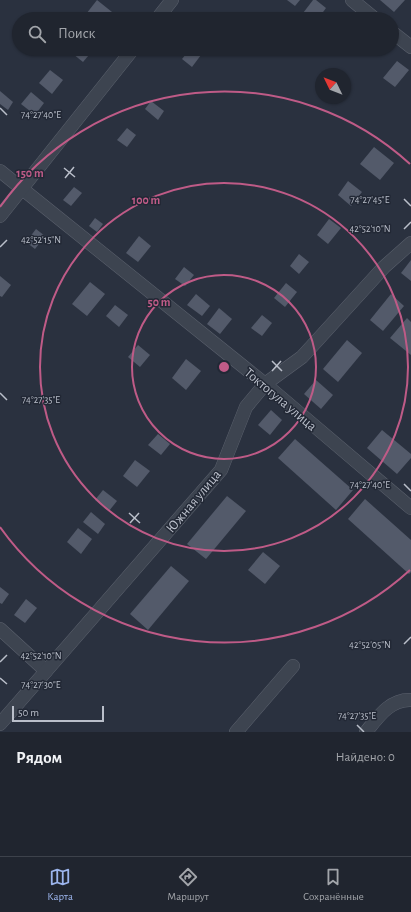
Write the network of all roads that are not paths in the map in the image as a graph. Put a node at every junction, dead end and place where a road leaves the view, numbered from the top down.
1 (172, 0) edge
2 (352, 0) edge
3 (163, 12) edge
4 (367, 12) edge
5 (399, 38) edge
6 (411, 48) edge
7 (127, 56) edge
8 (0, 171) edge
9 (22, 189) junction
10 (0, 216) edge
11 (411, 243) edge
12 (265, 384) junction
13 (411, 508) edge
14 (0, 629) edge
15 (293, 666) dead end
16 (46, 671) junction
17 (411, 700) edge
18 (0, 724) edge
19 (236, 732) edge
20 (366, 732) edge

1 - 3 street
2 - 4 street
5 - 6 street
7 - 9 street
8 - 9 street, Токтогула улица
9 - 10 street
9 - 12 street, Токтогула улица
11 - 12 street, Южная улица
12 - 13 street, Токтогула улица
12 - 16 street, Южная улица
14 - 16 street
15 - 19 street
16 - 18 street, Южная улица
17 - 20 street

